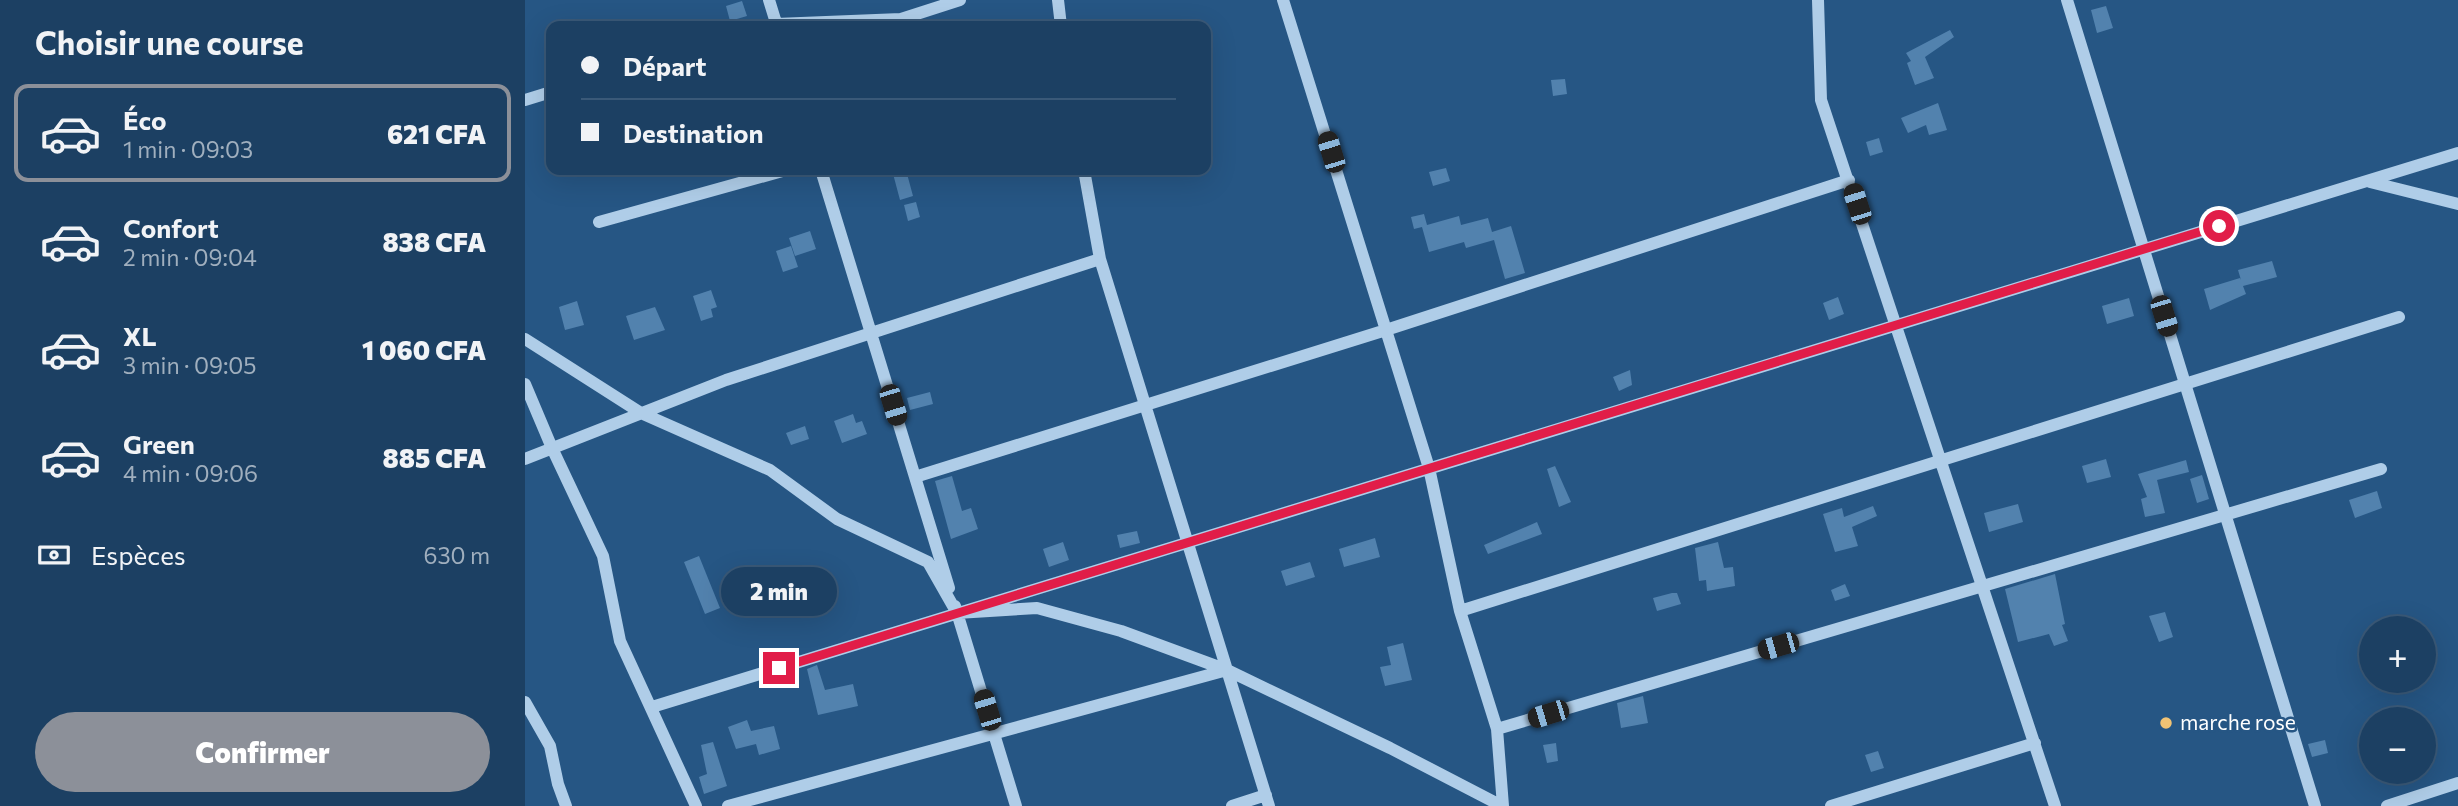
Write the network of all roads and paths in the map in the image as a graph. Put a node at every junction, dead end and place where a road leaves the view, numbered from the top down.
1 (769, 0) edge
2 (960, 0) edge
3 (1058, 0) edge
4 (1283, 0) edge
5 (1818, 0) edge
6 (2067, 0) edge
7 (772, 21) edge
8 (858, 21) edge
9 (1060, 21) edge
10 (546, 94) edge
11 (525, 100) edge
12 (2458, 153) edge
13 (768, 175) edge
14 (823, 175) edge
15 (1085, 175) edge
16 (1849, 180) junction
17 (2369, 181) junction
18 (2458, 204) edge
19 (599, 222) dead end
20 (2144, 249) junction
21 (1100, 259) junction
22 (2399, 317) dead end
23 (1897, 325) junction
24 (1386, 330) junction
25 (871, 333) junction
26 (525, 339) edge
27 (2185, 383) junction
28 (525, 384) edge
29 (1146, 405) junction
30 (641, 413) junction
31 (552, 448) junction
32 (1941, 458) junction
33 (525, 459) edge
34 (1429, 468) junction
35 (2381, 469) dead end
36 (915, 477) junction
37 (2225, 514) junction
38 (1188, 542) junction
39 (1983, 586) junction
40 (1460, 611) junction
41 (957, 614) junction
42 (1227, 670) junction
43 (525, 702) edge
44 (652, 707) junction
45 (1497, 729) junction
46 (994, 734) junction
47 (2035, 743) junction
48 (2458, 783) edge
49 (1267, 801) edge
50 (566, 806) edge
51 (696, 806) edge
52 (728, 806) edge
53 (1016, 806) edge
54 (1233, 806) edge
55 (1502, 806) edge
56 (1831, 806) edge
57 (2055, 806) edge
58 (2315, 806) edge
59 (2387, 806) edge

1 - 7 street
2 - 8 street
3 - 9 street
4 - 24 street
5 - 16 street
6 - 20 street
10 - 11 street
12 - 17 street
13 - 19 street
14 - 25 street
15 - 21 street
16 - 23 street
16 - 24 street
17 - 18 street
17 - 20 street
20 - 23 street
20 - 27 street
21 - 25 street
21 - 29 street
22 - 27 street
23 - 32 street
23 - 34 street
24 - 29 street
24 - 34 street
25 - 30 street
25 - 36 street
26 - 30 street
27 - 32 street
27 - 37 street
28 - 31 street
29 - 36 street
29 - 38 street
30 - 31 street
30 - 41 street
31 - 33 street
31 - 44 street
32 - 39 street
32 - 40 street
34 - 38 street
34 - 40 street
35 - 37 street
36 - 41 street
37 - 39 street
37 - 58 street
38 - 41 street
38 - 42 street
39 - 45 street
39 - 47 street
40 - 45 street
41 - 42 street
41 - 44 street
41 - 46 street
42 - 46 street
42 - 49 street
42 - 55 street
43 - 50 street
44 - 51 street
45 - 55 street
46 - 52 street
46 - 53 street
47 - 56 street
47 - 57 street
48 - 59 street
49 - 54 street

